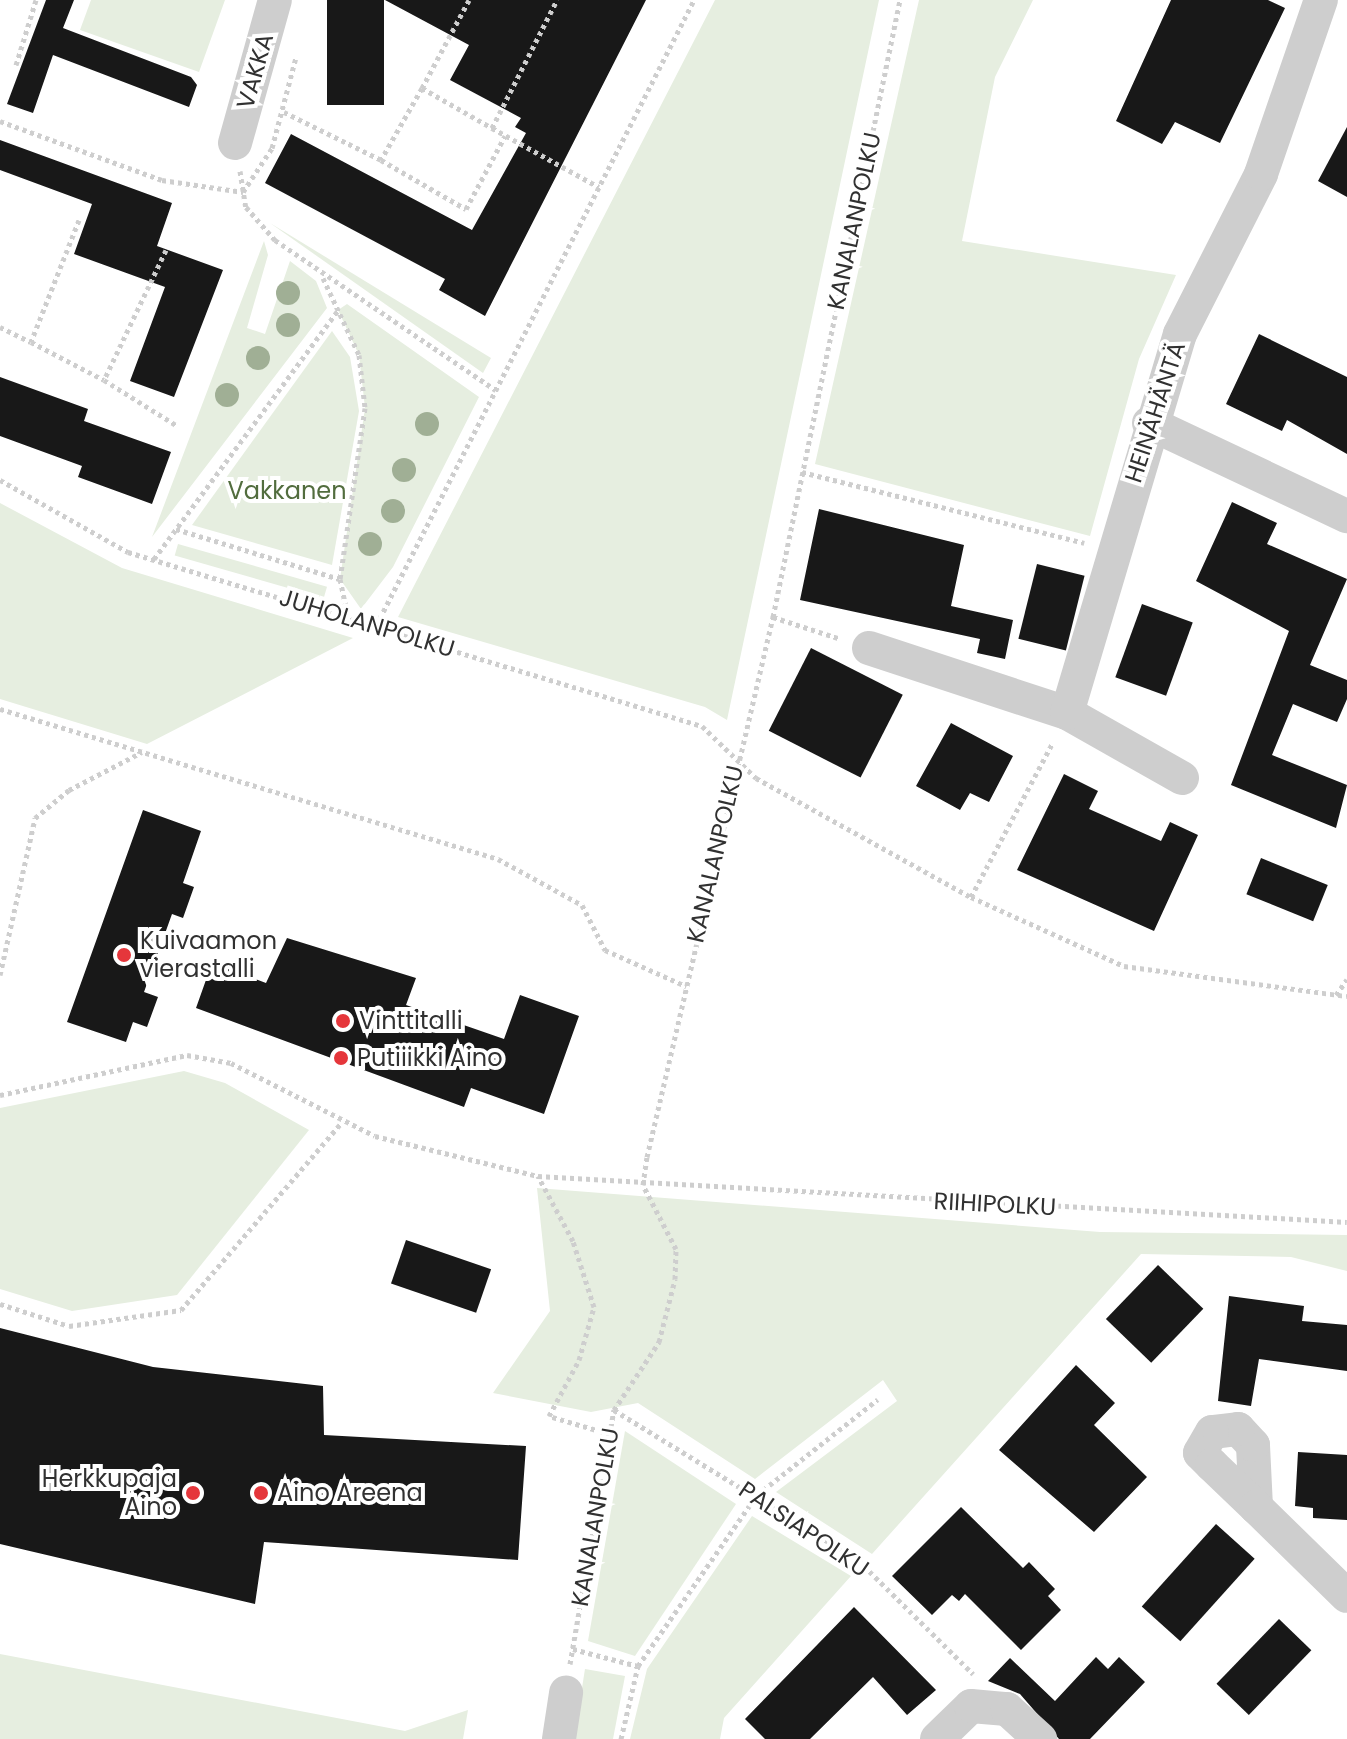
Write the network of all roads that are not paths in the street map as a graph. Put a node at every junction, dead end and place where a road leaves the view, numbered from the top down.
1 (275, 0) edge
2 (1321, 0) edge
3 (235, 143) road end
4 (1149, 423) junction
5 (1347, 516) edge
6 (869, 648) road end
7 (1067, 713) junction
8 (1182, 778) dead end
9 (1256, 1507) dead end
10 (1347, 1596) edge
11 (566, 1693) road end
12 (559, 1739) edge
13 (937, 1739) edge
14 (1040, 1739) edge

1 - 3 street, VAKKA
2 - 4 street, HEINÄHÄNTÄ
4 - 5 street
4 - 7 street, HEINÄHÄNTÄ
6 - 7 street
7 - 8 street
9 - 10 street
11 - 12 street
13 - 14 street

